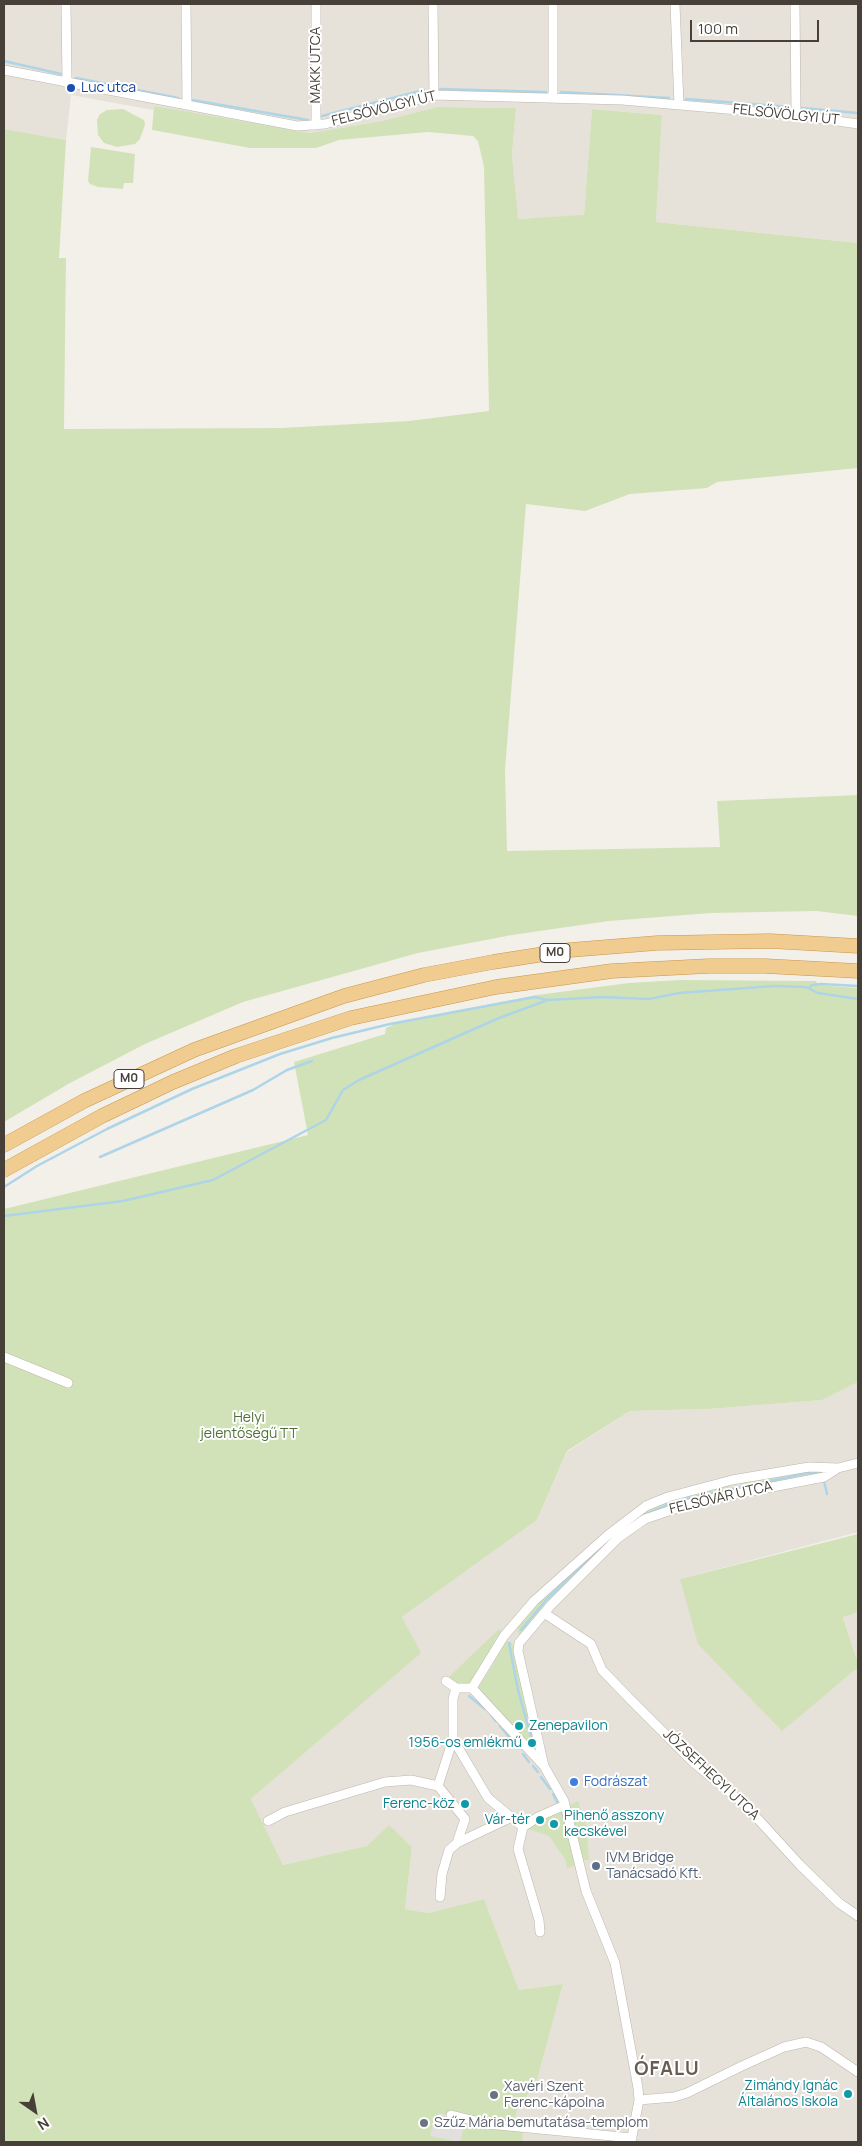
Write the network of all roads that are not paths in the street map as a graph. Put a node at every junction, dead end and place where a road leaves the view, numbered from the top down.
1 (66, 4) edge
2 (186, 4) edge
3 (316, 4) edge
4 (433, 4) edge
5 (553, 4) edge
6 (675, 4) edge
7 (795, 4) edge
8 (4, 70) edge
9 (67, 83) junction
10 (434, 95) junction
11 (554, 97) junction
12 (187, 104) junction
13 (679, 105) junction
14 (796, 115) junction
15 (858, 124) edge
16 (316, 125) junction
17 (858, 946) edge
18 (858, 971) edge
19 (4, 1146) edge
20 (4, 1170) edge
21 (4, 1357) edge
22 (68, 1383) dead end
23 (858, 1463) edge
24 (838, 1468) junction
25 (544, 1613) junction
26 (511, 1636) junction
27 (446, 1681) dead end
28 (456, 1688) junction
29 (472, 1688) junction
30 (453, 1739) junction
31 (544, 1766) junction
32 (438, 1786) junction
33 (565, 1805) junction
34 (512, 1817) junction
35 (268, 1821) dead end
36 (523, 1827) junction
37 (457, 1843) junction
38 (440, 1897) dead end
39 (858, 1916) edge
40 (540, 1932) dead end
41 (858, 2072) edge
42 (638, 2100) junction
43 (451, 2115) dead end
44 (632, 2140) edge

1 - 9 street
2 - 12 street
3 - 16 street, MAKK UTCA
4 - 10 street
5 - 11 street
6 - 13 street
7 - 14 street
8 - 9 street, FELSŐVÖLGYI ÚT
9 - 12 street, FELSŐVÖLGYI ÚT
10 - 11 street, FELSŐVÖLGYI ÚT
10 - 16 street, FELSŐVÖLGYI ÚT
11 - 13 street, FELSŐVÖLGYI ÚT
12 - 16 street, FELSŐVÖLGYI ÚT
13 - 14 street, FELSŐVÖLGYI ÚT
14 - 15 street, FELSŐVÖLGYI ÚT
17 - 19 highway, M0
18 - 20 highway, M0
21 - 22 street
23 - 24 street, FELSŐVÁR UTCA
24 - 25 street, FELSŐVÁR UTCA
24 - 26 street, FELSŐVÁR UTCA
25 - 26 street, FELSŐVÁR UTCA
25 - 39 street, JÓZSEFHEGYI UTCA
26 - 29 street, FELSŐVÁR UTCA
26 - 31 street
27 - 28 street
28 - 29 street
28 - 30 street
29 - 31 street
30 - 32 street
30 - 34 street
31 - 33 street
32 - 35 street
32 - 37 street
33 - 36 street
33 - 42 street
34 - 36 street
34 - 37 street
36 - 40 street
37 - 38 street
41 - 42 street
42 - 44 street
43 - 44 street

